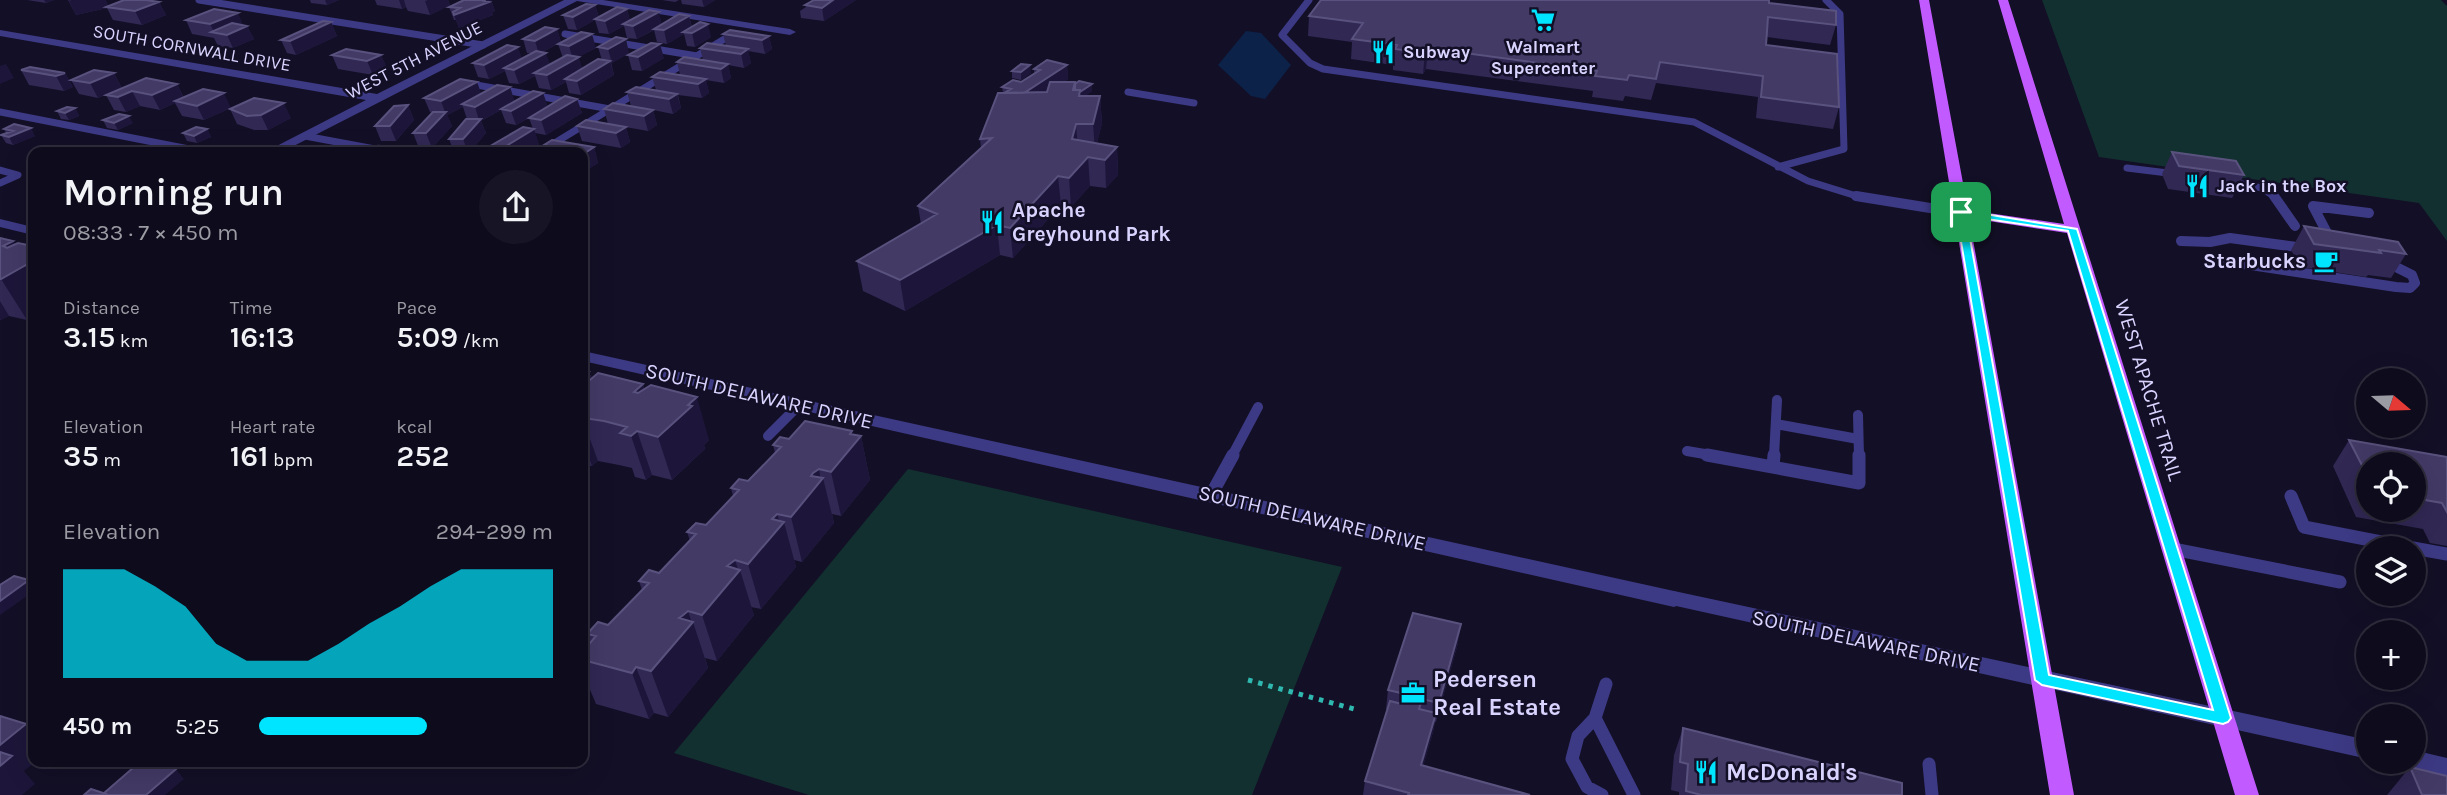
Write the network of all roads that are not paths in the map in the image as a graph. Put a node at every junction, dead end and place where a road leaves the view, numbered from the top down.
1 (199, 0) edge
2 (572, 0) edge
3 (582, 0) edge
4 (1309, 0) edge
5 (1826, 0) edge
6 (1924, 0) edge
7 (2003, 0) edge
8 (790, 32) dead end
9 (0, 33) edge
10 (565, 34) dead end
11 (726, 38) edge
12 (483, 45) junction
13 (697, 56) junction
14 (471, 84) edge
15 (1128, 92) dead end
16 (378, 98) junction
17 (1194, 103) dead end
18 (610, 109) junction
19 (0, 112) edge
20 (305, 136) junction
21 (178, 147) edge
22 (282, 147) edge
23 (364, 147) edge
24 (548, 147) edge
25 (1778, 167) junction
26 (2127, 168) dead end
27 (0, 170) edge
28 (2182, 175) edge
29 (2223, 181) edge
30 (0, 183) edge
31 (1961, 212) junction
32 (2369, 213) dead end
33 (0, 223) edge
34 (2295, 226) dead end
35 (2072, 229) junction
36 (28, 230) edge
37 (2326, 231) edge
38 (2181, 241) dead end
39 (2319, 250) edge
40 (2370, 258) edge
41 (2211, 259) dead end
42 (588, 357) edge
43 (1777, 400) dead end
44 (799, 405) junction
45 (1258, 407) dead end
46 (1858, 415) dead end
47 (1776, 424) junction
48 (768, 436) dead end
49 (1858, 439) junction
50 (1687, 451) dead end
51 (1773, 467) junction
52 (1211, 495) junction
53 (2291, 496) dead end
54 (2356, 537) edge
55 (2168, 548) junction
56 (2426, 550) edge
57 (2447, 554) edge
58 (2340, 582) dead end
59 (2042, 680) junction
60 (1606, 684) dead end
61 (1595, 718) junction
62 (2223, 718) junction
63 (2356, 747) edge
64 (2426, 763) edge
65 (1929, 764) dead end
66 (2447, 768) edge
67 (1602, 795) edge
68 (1634, 795) edge
69 (1932, 795) edge
70 (2062, 795) edge
71 (2247, 795) edge

1 - 12 lane
2 - 12 street, WEST 5TH AVENUE
3 - 8 street
4 - 25 lane
5 - 25 lane
6 - 31 main road
7 - 35 main road, WEST APACHE TRAIL
9 - 16 street, SOUTH CORNWALL DRIVE
10 - 13 lane
11 - 13 lane
12 - 16 street, WEST 5TH AVENUE
13 - 18 lane
14 - 18 lane
15 - 17 lane
16 - 20 street, WEST 5TH AVENUE
18 - 24 lane
19 - 21 lane
20 - 22 street, WEST 5TH AVENUE
20 - 23 lane
25 - 31 lane
26 - 28 lane
27 - 30 lane
29 - 34 lane
31 - 35 main road
31 - 59 main road
32 - 37 lane
33 - 36 street
35 - 55 main road, WEST APACHE TRAIL
38 - 39 lane
40 - 41 lane
42 - 44 street, SOUTH DELAWARE DRIVE
43 - 47 lane
44 - 48 lane
44 - 52 street, SOUTH DELAWARE DRIVE
45 - 52 lane
46 - 49 lane
47 - 49 lane
47 - 51 lane
49 - 51 lane
50 - 51 lane
52 - 59 street, SOUTH DELAWARE DRIVE
53 - 54 lane
55 - 58 lane
55 - 62 main road, WEST APACHE TRAIL
56 - 57 lane
59 - 62 street, SOUTH DELAWARE DRIVE
59 - 70 main road
60 - 61 lane
61 - 67 lane
61 - 68 lane
62 - 63 street, SOUTH DELAWARE DRIVE
62 - 71 main road, WEST APACHE TRAIL
64 - 66 street
65 - 69 lane

